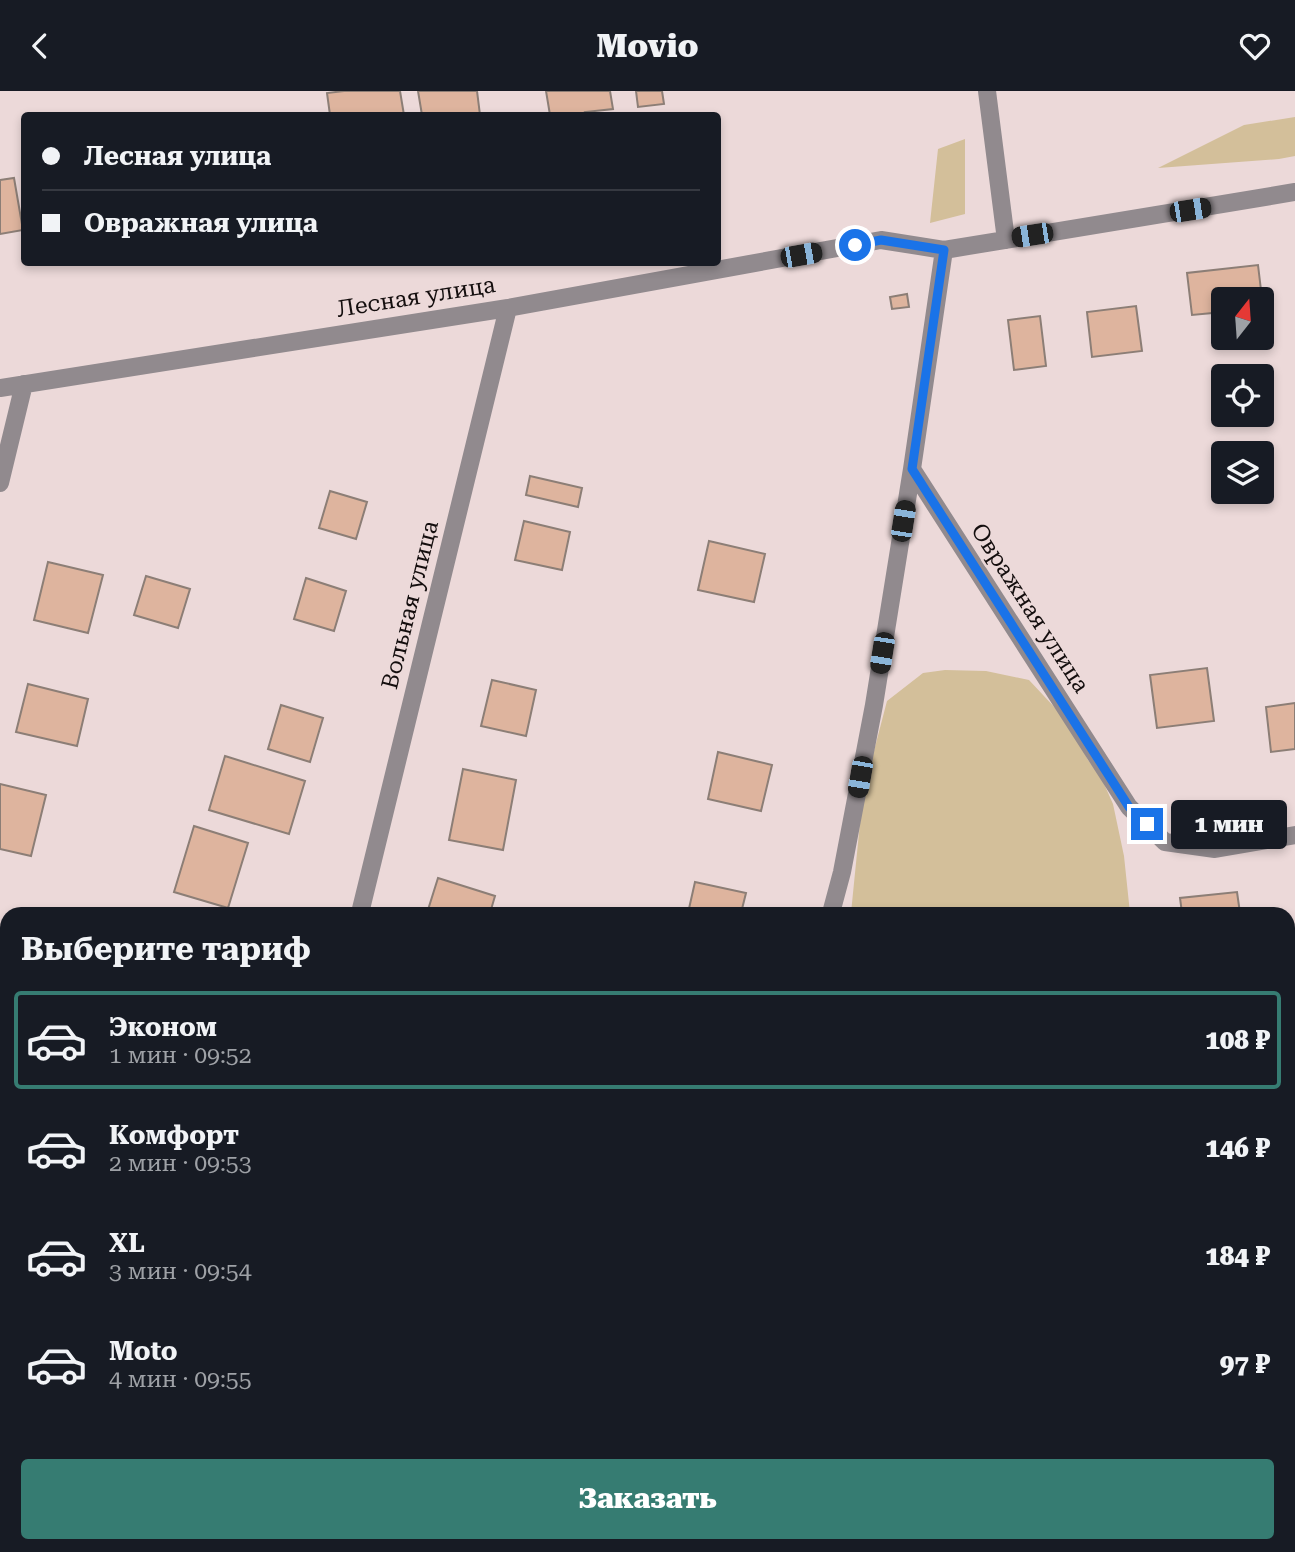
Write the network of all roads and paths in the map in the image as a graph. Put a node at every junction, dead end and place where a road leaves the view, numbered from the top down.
1 (987, 91) edge
2 (1295, 192) edge
3 (1006, 240) junction
4 (944, 250) junction
5 (508, 308) junction
6 (24, 384) junction
7 (0, 388) edge
8 (912, 469) junction
9 (0, 483) edge
10 (1295, 835) edge
11 (361, 907) edge
12 (833, 907) edge

1 - 3 street
2 - 3 street, Лесная улица
3 - 4 street, Лесная улица
4 - 5 street, Лесная улица
4 - 8 street
5 - 6 street, Лесная улица
5 - 11 street, Вольная улица
6 - 7 street, Лесная улица
6 - 9 street
8 - 10 street, Овражная улица
8 - 12 street

